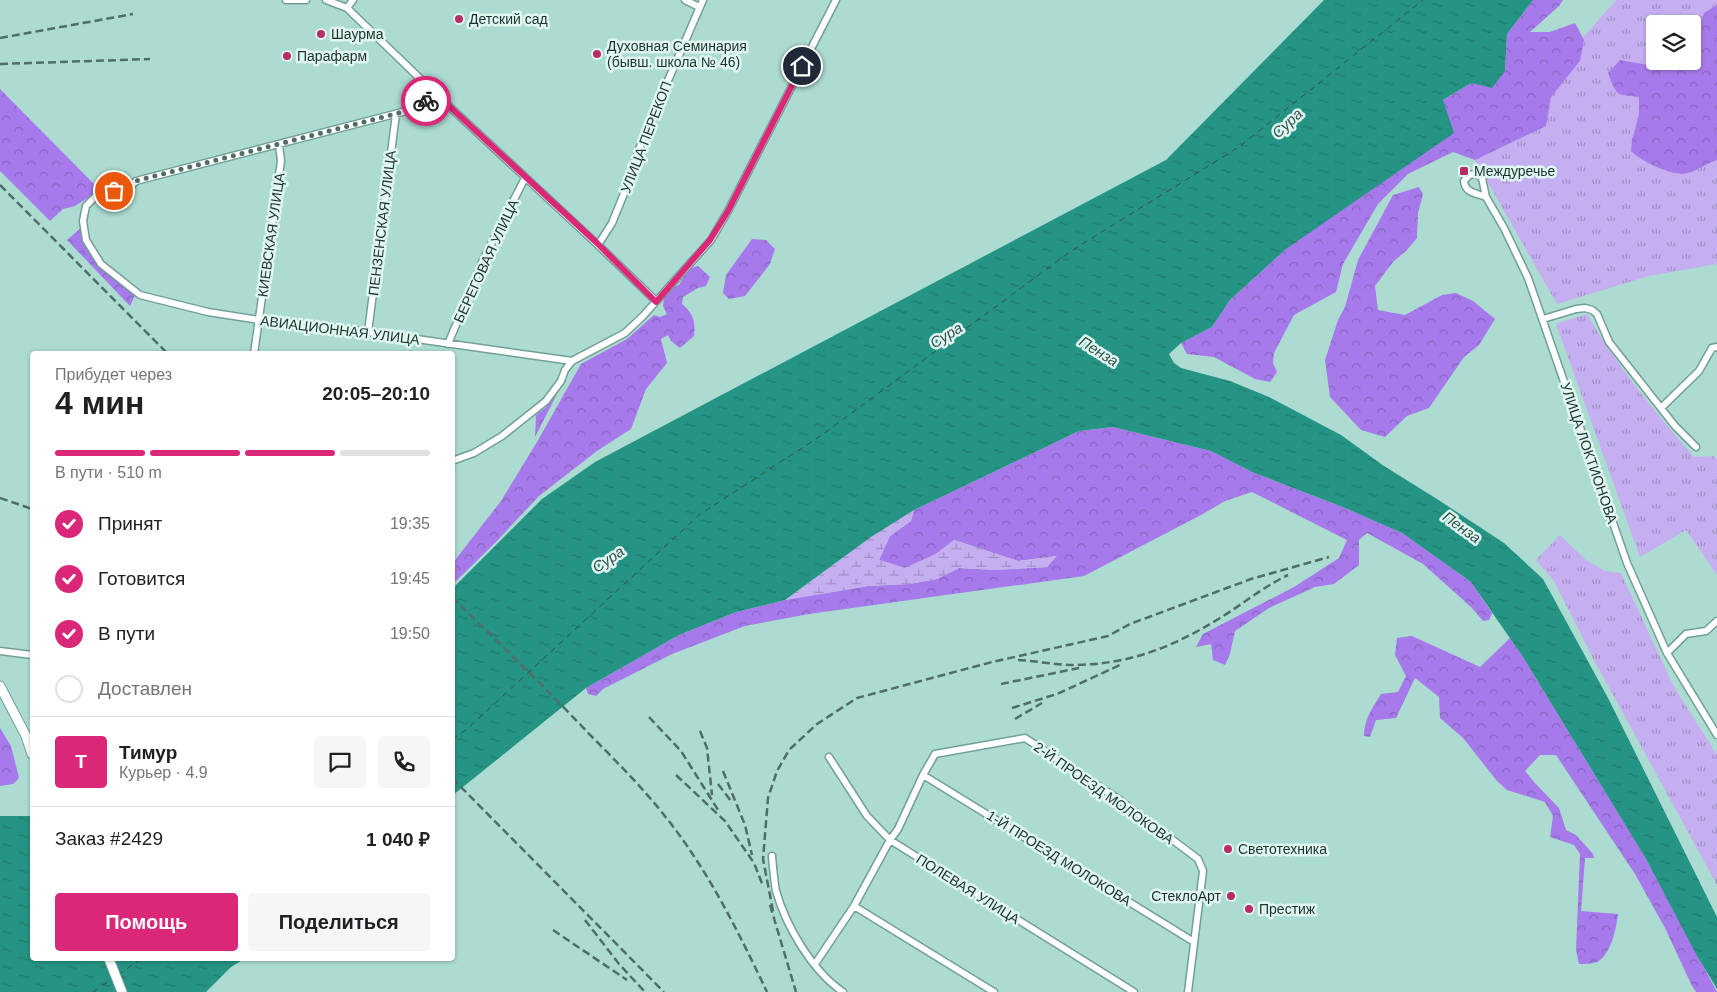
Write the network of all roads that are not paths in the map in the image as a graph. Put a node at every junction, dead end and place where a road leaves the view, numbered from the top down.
1 (286, 0) edge
2 (306, 0) edge
3 (326, 0) edge
4 (353, 0) edge
5 (685, 0) edge
6 (703, 0) edge
7 (836, 0) edge
8 (699, 7) junction
9 (347, 8) junction
10 (436, 94) junction
11 (396, 114) junction
12 (279, 145) junction
13 (525, 178) junction
14 (1486, 197) junction
15 (598, 244) junction
16 (656, 302) junction
17 (1543, 319) junction
18 (259, 320) junction
19 (368, 332) junction
20 (448, 344) junction
21 (1715, 348) edge
22 (254, 351) edge
23 (572, 362) junction
24 (1661, 408) junction
25 (1696, 447) dead end
26 (455, 460) edge
27 (1717, 621) edge
28 (0, 651) edge
29 (1667, 653) junction
30 (30, 655) edge
31 (0, 686) edge
32 (1717, 735) edge
33 (30, 748) edge
34 (829, 757) dead end
35 (923, 775) junction
36 (890, 840) junction
37 (772, 856) dead end
38 (854, 906) junction
39 (1194, 942) junction
40 (110, 961) edge
41 (815, 964) junction
42 (122, 992) edge
43 (843, 992) edge
44 (994, 992) edge
45 (1134, 992) edge
46 (1188, 992) edge

1 - 2 street
3 - 9 street
4 - 9 street
5 - 8 street
6 - 8 street, УЛИЦА ПЕРЕКОП
7 - 16 street
8 - 15 street, УЛИЦА ПЕРЕКОП
9 - 10 street
10 - 11 street
10 - 13 street
11 - 12 street
11 - 19 street, ПЕНЗЕНСКАЯ УЛИЦА
12 - 18 street, КИЕВСКАЯ УЛИЦА
12 - 18 street, АВИАЦИОННАЯ УЛИЦА
13 - 15 street
13 - 20 street, БЕРЕГОВАЯ УЛИЦА
14 - 14 street, УЛИЦА ЛОКТИОНОВА
14 - 17 street, УЛИЦА ЛОКТИОНОВА
15 - 16 street
16 - 23 street
17 - 24 street
17 - 29 street, УЛИЦА ЛОКТИОНОВА
18 - 19 street, АВИАЦИОННАЯ УЛИЦА
18 - 22 street, КИЕВСКАЯ УЛИЦА
19 - 20 street, АВИАЦИОННАЯ УЛИЦА
20 - 23 street, АВИАЦИОННАЯ УЛИЦА
21 - 24 street
23 - 26 street
24 - 25 street
27 - 29 street
28 - 30 street
29 - 32 street, УЛИЦА ЛОКТИОНОВА
31 - 33 main road
34 - 36 street, ПОЛЕВАЯ УЛИЦА
35 - 36 street
35 - 39 street, 1-Й ПРОЕЗД МОЛОКОВА
35 - 39 street, 2-Й ПРОЕЗД МОЛОКОВА
36 - 38 street
36 - 45 street, ПОЛЕВАЯ УЛИЦА
37 - 41 street
38 - 41 street
38 - 44 street
39 - 46 street
40 - 42 main road
41 - 43 street

